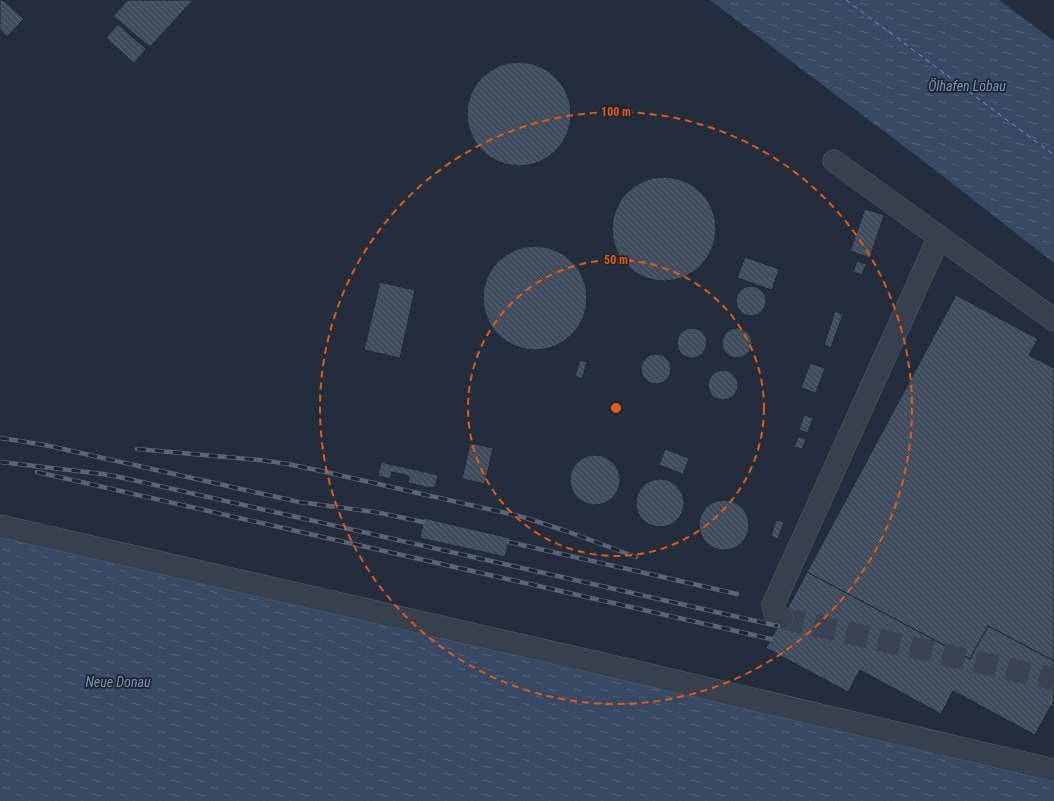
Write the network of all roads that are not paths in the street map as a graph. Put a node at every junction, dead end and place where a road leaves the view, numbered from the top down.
1 (834, 161) dead end
2 (939, 237) junction
3 (1054, 320) edge
4 (0, 526) edge
5 (782, 618) dead end
6 (1054, 770) edge

1 - 2 lane
2 - 3 lane
2 - 5 lane
4 - 6 lane

